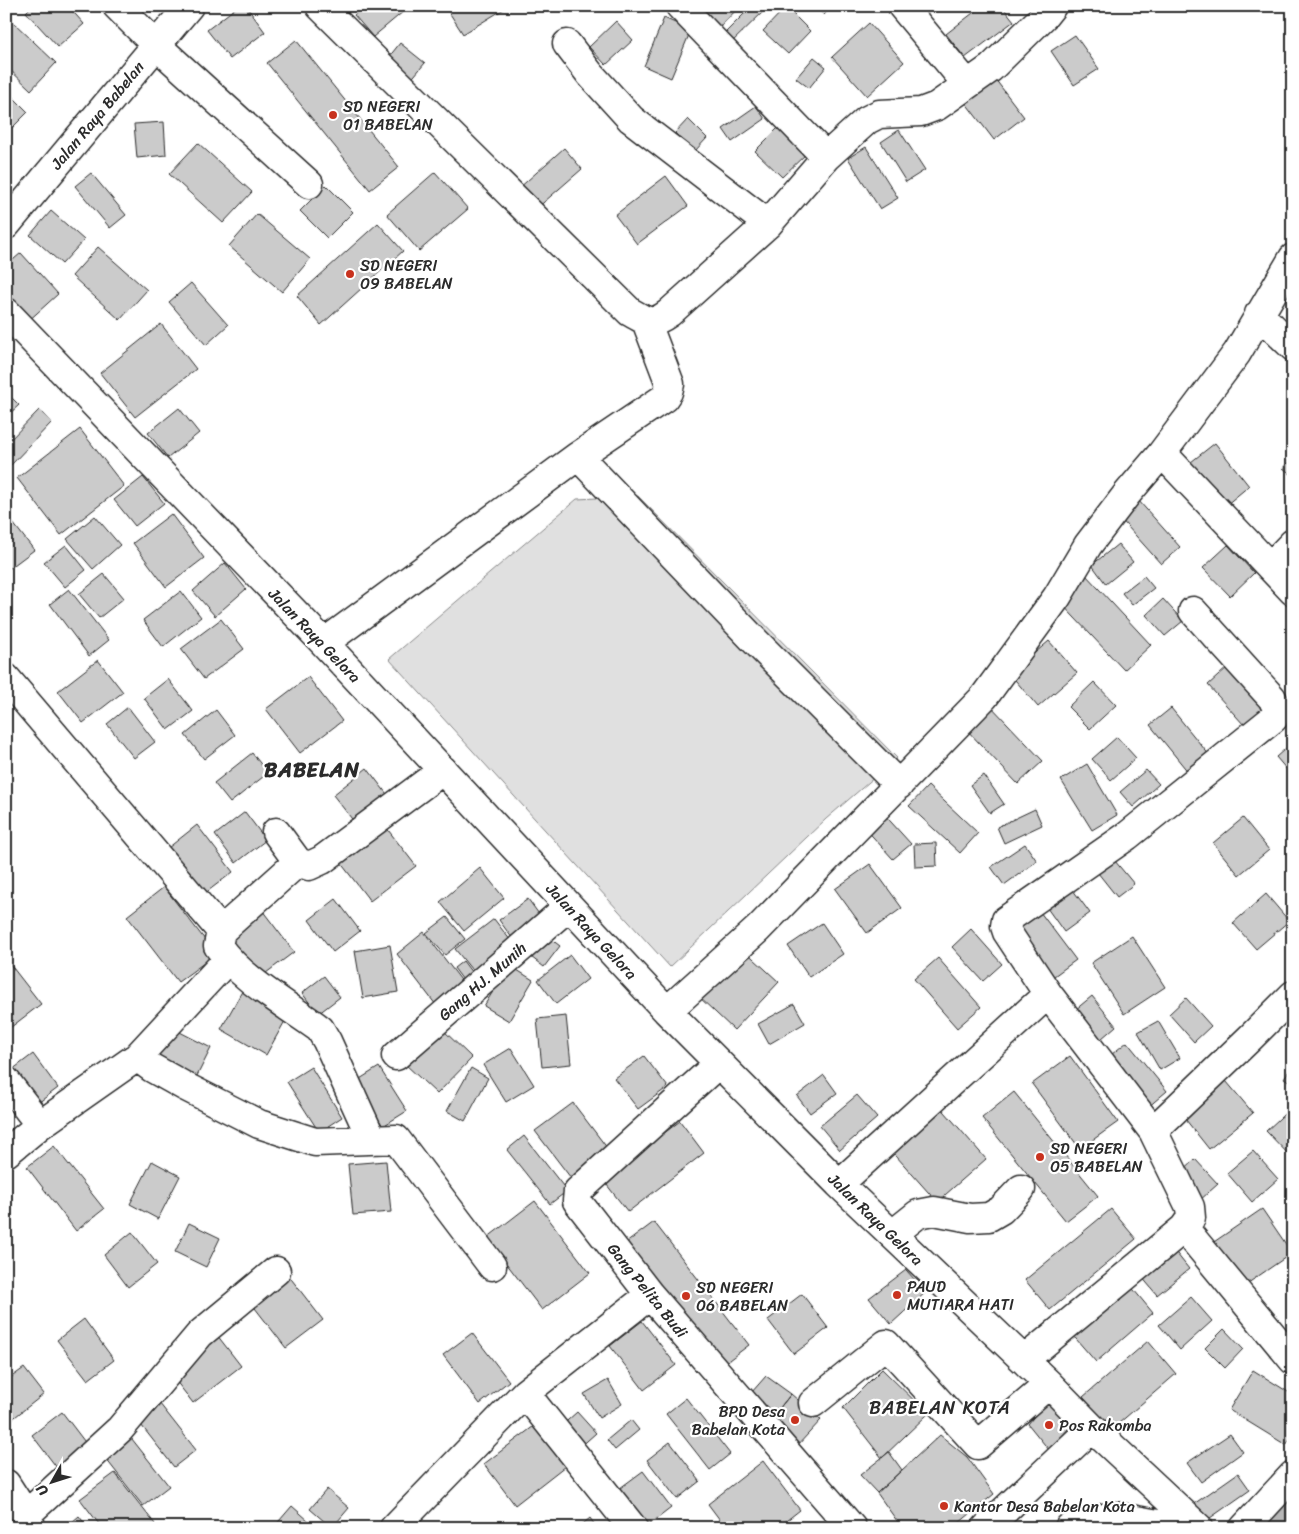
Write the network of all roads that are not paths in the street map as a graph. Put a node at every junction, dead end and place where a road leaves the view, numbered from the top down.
1 (117, 6) edge
2 (189, 6) edge
3 (320, 6) edge
4 (680, 6) edge
5 (902, 6) edge
6 (1052, 6) edge
7 (156, 44) junction
8 (567, 44) dead end
9 (967, 84) junction
10 (826, 158) junction
11 (309, 184) dead end
12 (768, 224) junction
13 (6, 225) edge
14 (1293, 258) edge
15 (6, 312) edge
16 (1259, 314) junction
17 (646, 322) junction
18 (1293, 347) edge
19 (1162, 452) junction
20 (578, 456) junction
21 (1293, 543) edge
22 (1270, 567) junction
23 (1293, 591) edge
24 (1193, 612) dead end
25 (324, 643) junction
26 (6, 678) edge
27 (443, 770) junction
28 (899, 786) junction
29 (276, 832) dead end
30 (298, 862) junction
31 (569, 906) junction
32 (221, 931) junction
33 (227, 960) junction
34 (1048, 994) junction
35 (1293, 995) edge
36 (667, 1011) junction
37 (396, 1056) dead end
38 (136, 1057) junction
39 (718, 1064) junction
40 (6, 1081) edge
41 (40, 1126) junction
42 (1153, 1131) junction
43 (372, 1140) junction
44 (6, 1153) edge
45 (839, 1184) junction
46 (1021, 1189) dead end
47 (1184, 1228) junction
48 (893, 1234) junction
49 (492, 1266) dead end
50 (276, 1271) dead end
51 (650, 1295) junction
52 (1024, 1360) junction
53 (1293, 1360) edge
54 (1049, 1384) junction
55 (525, 1393) junction
56 (813, 1403) dead end
57 (1092, 1428) junction
58 (1293, 1475) edge
59 (6, 1484) edge
60 (29, 1521) edge
61 (394, 1528) edge
62 (633, 1528) edge
63 (852, 1528) edge
64 (986, 1528) edge
65 (1070, 1528) edge
66 (1180, 1528) edge
67 (1200, 1528) edge
68 (1244, 1528) edge

1 - 7 street
2 - 7 street, Jalan Raya Babelan
3 - 17 street
4 - 10 street
5 - 9 street
6 - 9 street
7 - 11 street
7 - 13 street, Jalan Raya Babelan
8 - 12 street
9 - 10 street
10 - 12 street
12 - 17 street
14 - 16 street
15 - 25 street, Jalan Raya Gelora
16 - 18 street
16 - 19 street
17 - 20 street
19 - 22 street
19 - 28 street
20 - 25 street
20 - 28 street
21 - 22 street
22 - 23 street
24 - 34 street
25 - 27 street, Jalan Raya Gelora
26 - 32 street
27 - 30 street
27 - 31 street, Jalan Raya Gelora
28 - 36 street
29 - 30 street
30 - 32 street
31 - 36 street, Jalan Raya Gelora
31 - 37 street, Gang HJ. Munih
32 - 33 street
33 - 38 street
33 - 43 street
34 - 42 street
34 - 45 street
35 - 42 street
36 - 39 street, Jalan Raya Gelora
38 - 41 street
38 - 43 street
39 - 45 street, Jalan Raya Gelora
39 - 51 street, Gang Pelita Budi
40 - 41 street
41 - 44 street
42 - 47 street
43 - 49 street
45 - 48 street, Jalan Raya Gelora
46 - 48 street
47 - 52 street
47 - 53 street
48 - 52 street, Jalan Raya Gelora
50 - 60 street
51 - 55 street
51 - 63 street, Gang Pelita Budi
52 - 54 street, Jalan Raya Gelora
54 - 56 street
54 - 57 street, Jalan Raya Gelora
55 - 61 street
55 - 62 street
57 - 64 street
57 - 67 street, Jalan Raya Gelora
58 - 68 street
59 - 60 street
65 - 66 street

